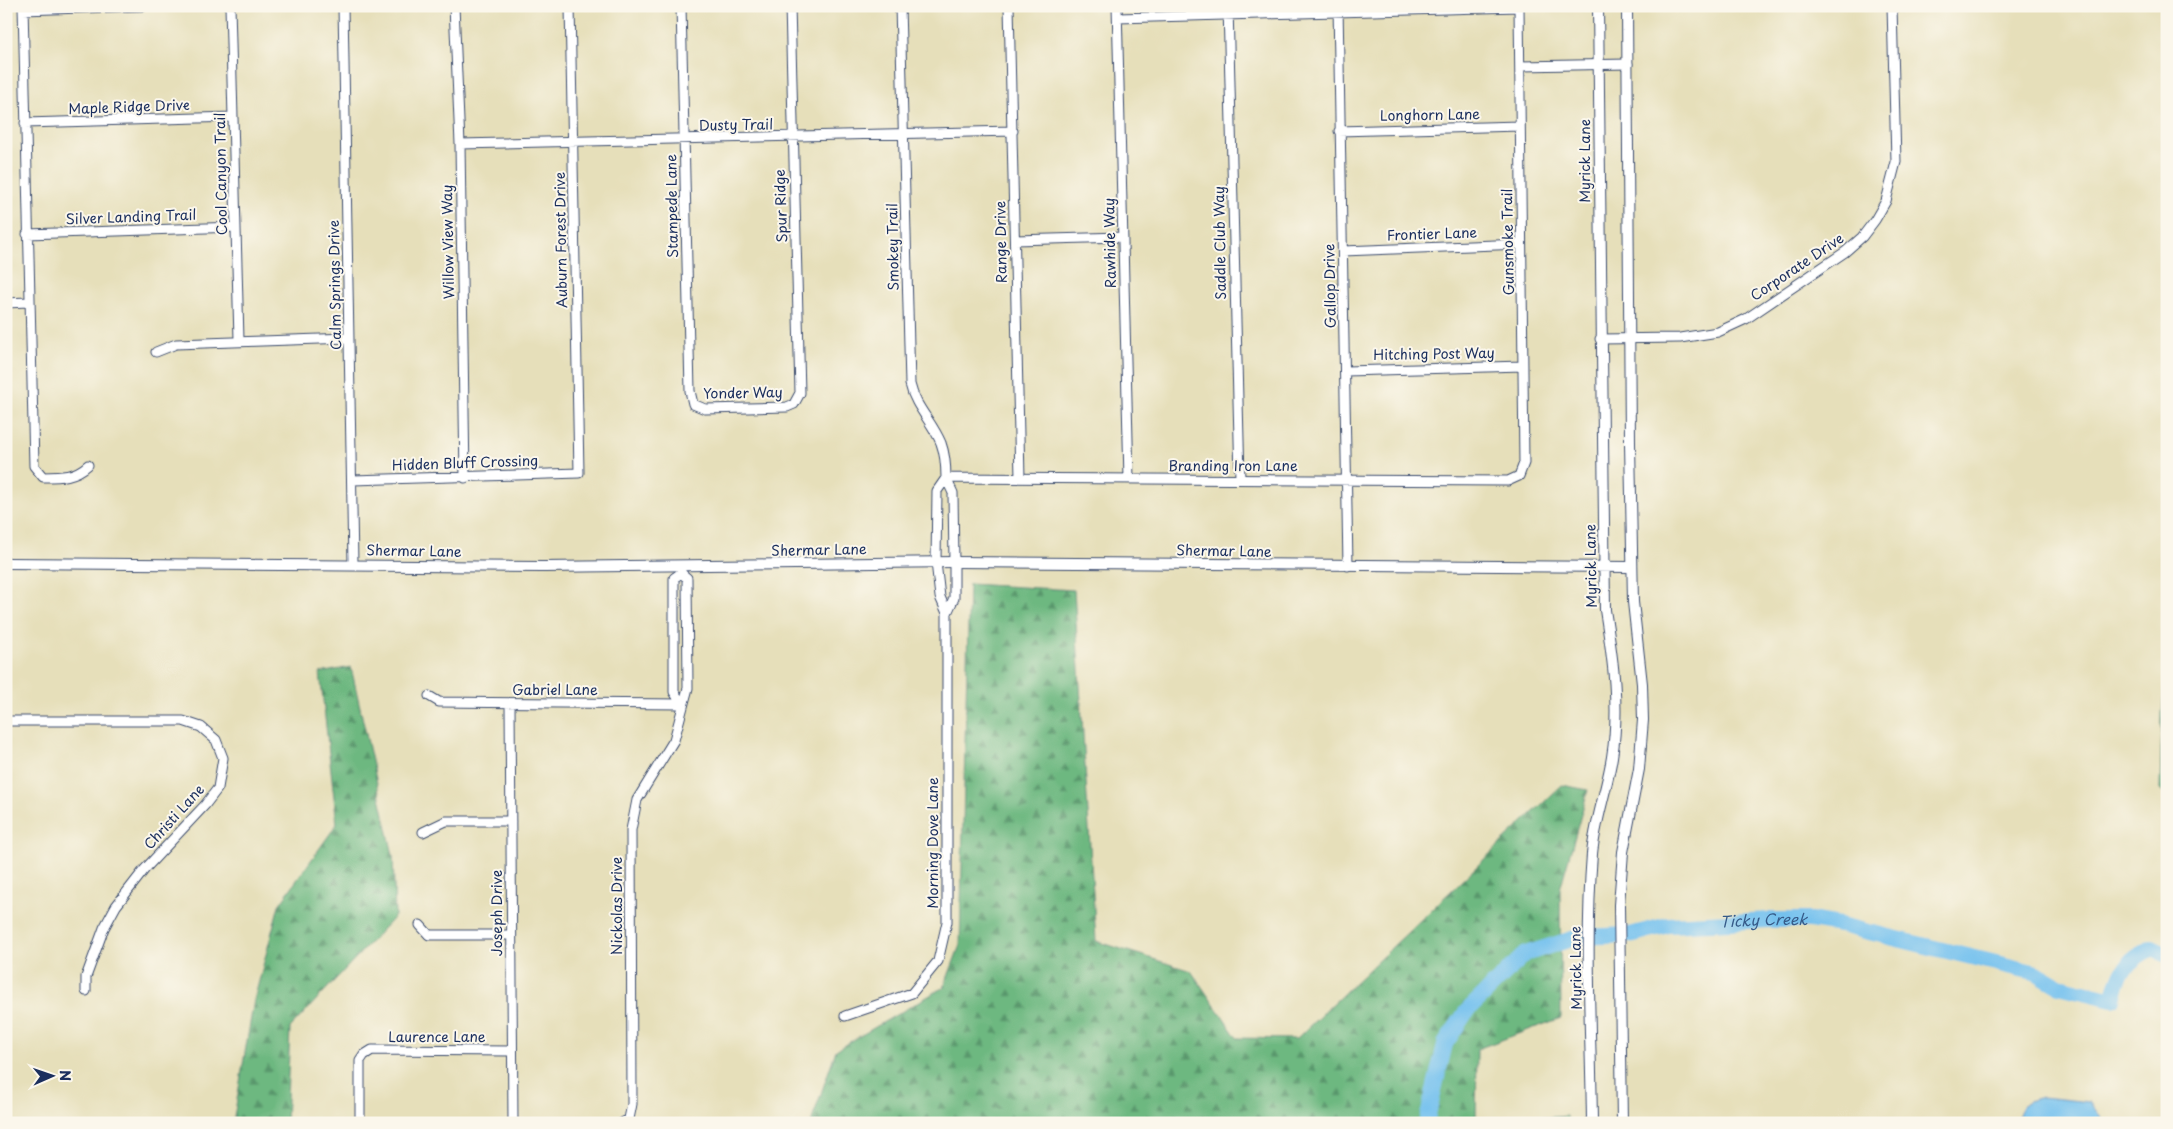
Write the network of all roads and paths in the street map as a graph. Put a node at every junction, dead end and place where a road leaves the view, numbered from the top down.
1 (142, 6) edge
2 (230, 6) edge
3 (343, 6) edge
4 (454, 6) edge
5 (570, 6) edge
6 (681, 6) edge
7 (790, 6) edge
8 (900, 6) edge
9 (1009, 6) edge
10 (1118, 6) edge
11 (1598, 6) edge
12 (1627, 6) edge
13 (1892, 6) edge
14 (1519, 7) edge
15 (23, 8) edge
16 (1338, 9) edge
17 (1228, 10) edge
18 (1118, 18) junction
19 (1628, 64) junction
20 (1598, 65) junction
21 (1521, 66) junction
22 (233, 118) junction
23 (25, 123) junction
24 (1520, 126) junction
25 (1339, 131) junction
26 (1013, 132) junction
27 (904, 135) junction
28 (793, 137) junction
29 (684, 140) junction
30 (573, 142) junction
31 (460, 144) junction
32 (236, 227) junction
33 (27, 234) junction
34 (1123, 238) junction
35 (1015, 240) junction
36 (1522, 244) junction
37 (1343, 251) junction
38 (28, 302) junction
39 (6, 303) edge
40 (349, 338) junction
41 (1629, 338) junction
42 (1600, 339) junction
43 (238, 340) junction
44 (156, 352) dead end
45 (1523, 366) junction
46 (1346, 370) junction
47 (693, 404) joint
48 (794, 404) joint
49 (88, 465) dead end
50 (579, 472) joint
51 (1519, 476) joint
52 (465, 478) junction
53 (946, 478) junction
54 (1020, 478) junction
55 (1129, 478) junction
56 (1240, 479) junction
57 (353, 480) junction
58 (1348, 480) junction
59 (936, 562) junction
60 (954, 562) junction
61 (6, 563) edge
62 (353, 564) junction
63 (1348, 566) junction
64 (1604, 567) junction
65 (1632, 567) junction
66 (681, 569) junction
67 (947, 614) junction
68 (429, 696) dead end
69 (510, 703) junction
70 (682, 704) junction
71 (6, 722) edge
72 (511, 821) junction
73 (422, 832) dead end
74 (420, 924) dead end
75 (511, 935) junction
76 (86, 991) dead end
77 (845, 1016) dead end
78 (511, 1051) junction
79 (626, 1121) edge
80 (360, 1123) edge
81 (513, 1123) edge
82 (1592, 1123) edge
83 (1622, 1123) edge

1 - 15 street
2 - 22 street, Cool Canyon Trail
3 - 40 street, Calm Springs Drive
4 - 31 street, Willow View Way
5 - 30 street, Auburn Forest Drive
6 - 29 street, Stampede Lane
7 - 28 street, Spur Ridge
8 - 27 street, Smokey Trail
9 - 26 street, Range Drive
10 - 18 street, Rawhide Way
11 - 20 street, Myrick Lane
12 - 19 street
13 - 41 street, Corporate Drive
14 - 16 street
14 - 21 street, Gunsmoke Trail
15 - 23 street
16 - 17 street
16 - 25 street, Gallop Drive
17 - 18 street
17 - 56 street, Saddle Club Way
18 - 34 street, Rawhide Way
19 - 20 street
19 - 41 street
20 - 21 street
20 - 42 street, Myrick Lane
21 - 24 street, Gunsmoke Trail
22 - 23 street, Maple Ridge Drive
22 - 32 street, Cool Canyon Trail
23 - 33 street
24 - 25 street, Longhorn Lane
24 - 36 street, Gunsmoke Trail
25 - 37 street, Gallop Drive
26 - 27 street, Dusty Trail
26 - 35 street, Range Drive
27 - 28 street, Dusty Trail
27 - 53 street, Smokey Trail
28 - 29 street, Dusty Trail
28 - 48 street, Spur Ridge
29 - 30 street, Dusty Trail
29 - 47 street, Stampede Lane
30 - 31 street, Dusty Trail
30 - 50 street, Auburn Forest Drive
31 - 52 street, Willow View Way
32 - 33 street, Silver Landing Trail
32 - 43 street, Cool Canyon Trail
33 - 38 street
34 - 35 street
34 - 55 street, Rawhide Way
35 - 54 street, Range Drive
36 - 37 street, Frontier Lane
36 - 45 street, Gunsmoke Trail
37 - 46 street, Gallop Drive
38 - 39 street
38 - 49 street
40 - 43 street
40 - 57 street, Calm Springs Drive
41 - 42 street, Corporate Drive
41 - 65 street
42 - 64 street, Myrick Lane
43 - 44 street
45 - 46 street, Hitching Post Way
45 - 51 street, Gunsmoke Trail
46 - 58 street, Gallop Drive
47 - 48 street, Yonder Way
50 - 52 street, Hidden Bluff Crossing
51 - 58 street, Branding Iron Lane
52 - 57 street, Hidden Bluff Crossing
53 - 54 street, Branding Iron Lane
53 - 59 street, Smokey Trail
53 - 60 street, Smokey Trail
54 - 55 street, Branding Iron Lane
55 - 56 street, Branding Iron Lane
56 - 58 street, Branding Iron Lane
57 - 62 street, Calm Springs Drive
58 - 63 street, Gallop Drive
59 - 60 street, Shermar Lane
59 - 66 street, Shermar Lane
59 - 67 street, Morning Dove Lane
60 - 63 street, Shermar Lane
60 - 67 street, Morning Dove Lane
61 - 62 street, Shermar Lane
62 - 66 street, Shermar Lane
63 - 64 street, Shermar Lane
64 - 65 street, Shermar Lane
64 - 82 street, Myrick Lane
65 - 83 street
66 - 70 street, Nickolas Drive
66 - 70 street
67 - 77 street, Morning Dove Lane
68 - 69 street, Gabriel Lane
69 - 70 street, Gabriel Lane
69 - 72 street, Joseph Drive
70 - 79 street, Nickolas Drive
71 - 76 street, Christi Lane
72 - 73 street
72 - 75 street, Joseph Drive
74 - 75 street
75 - 78 street, Joseph Drive
78 - 80 street, Laurence Lane
78 - 81 street, Joseph Drive

